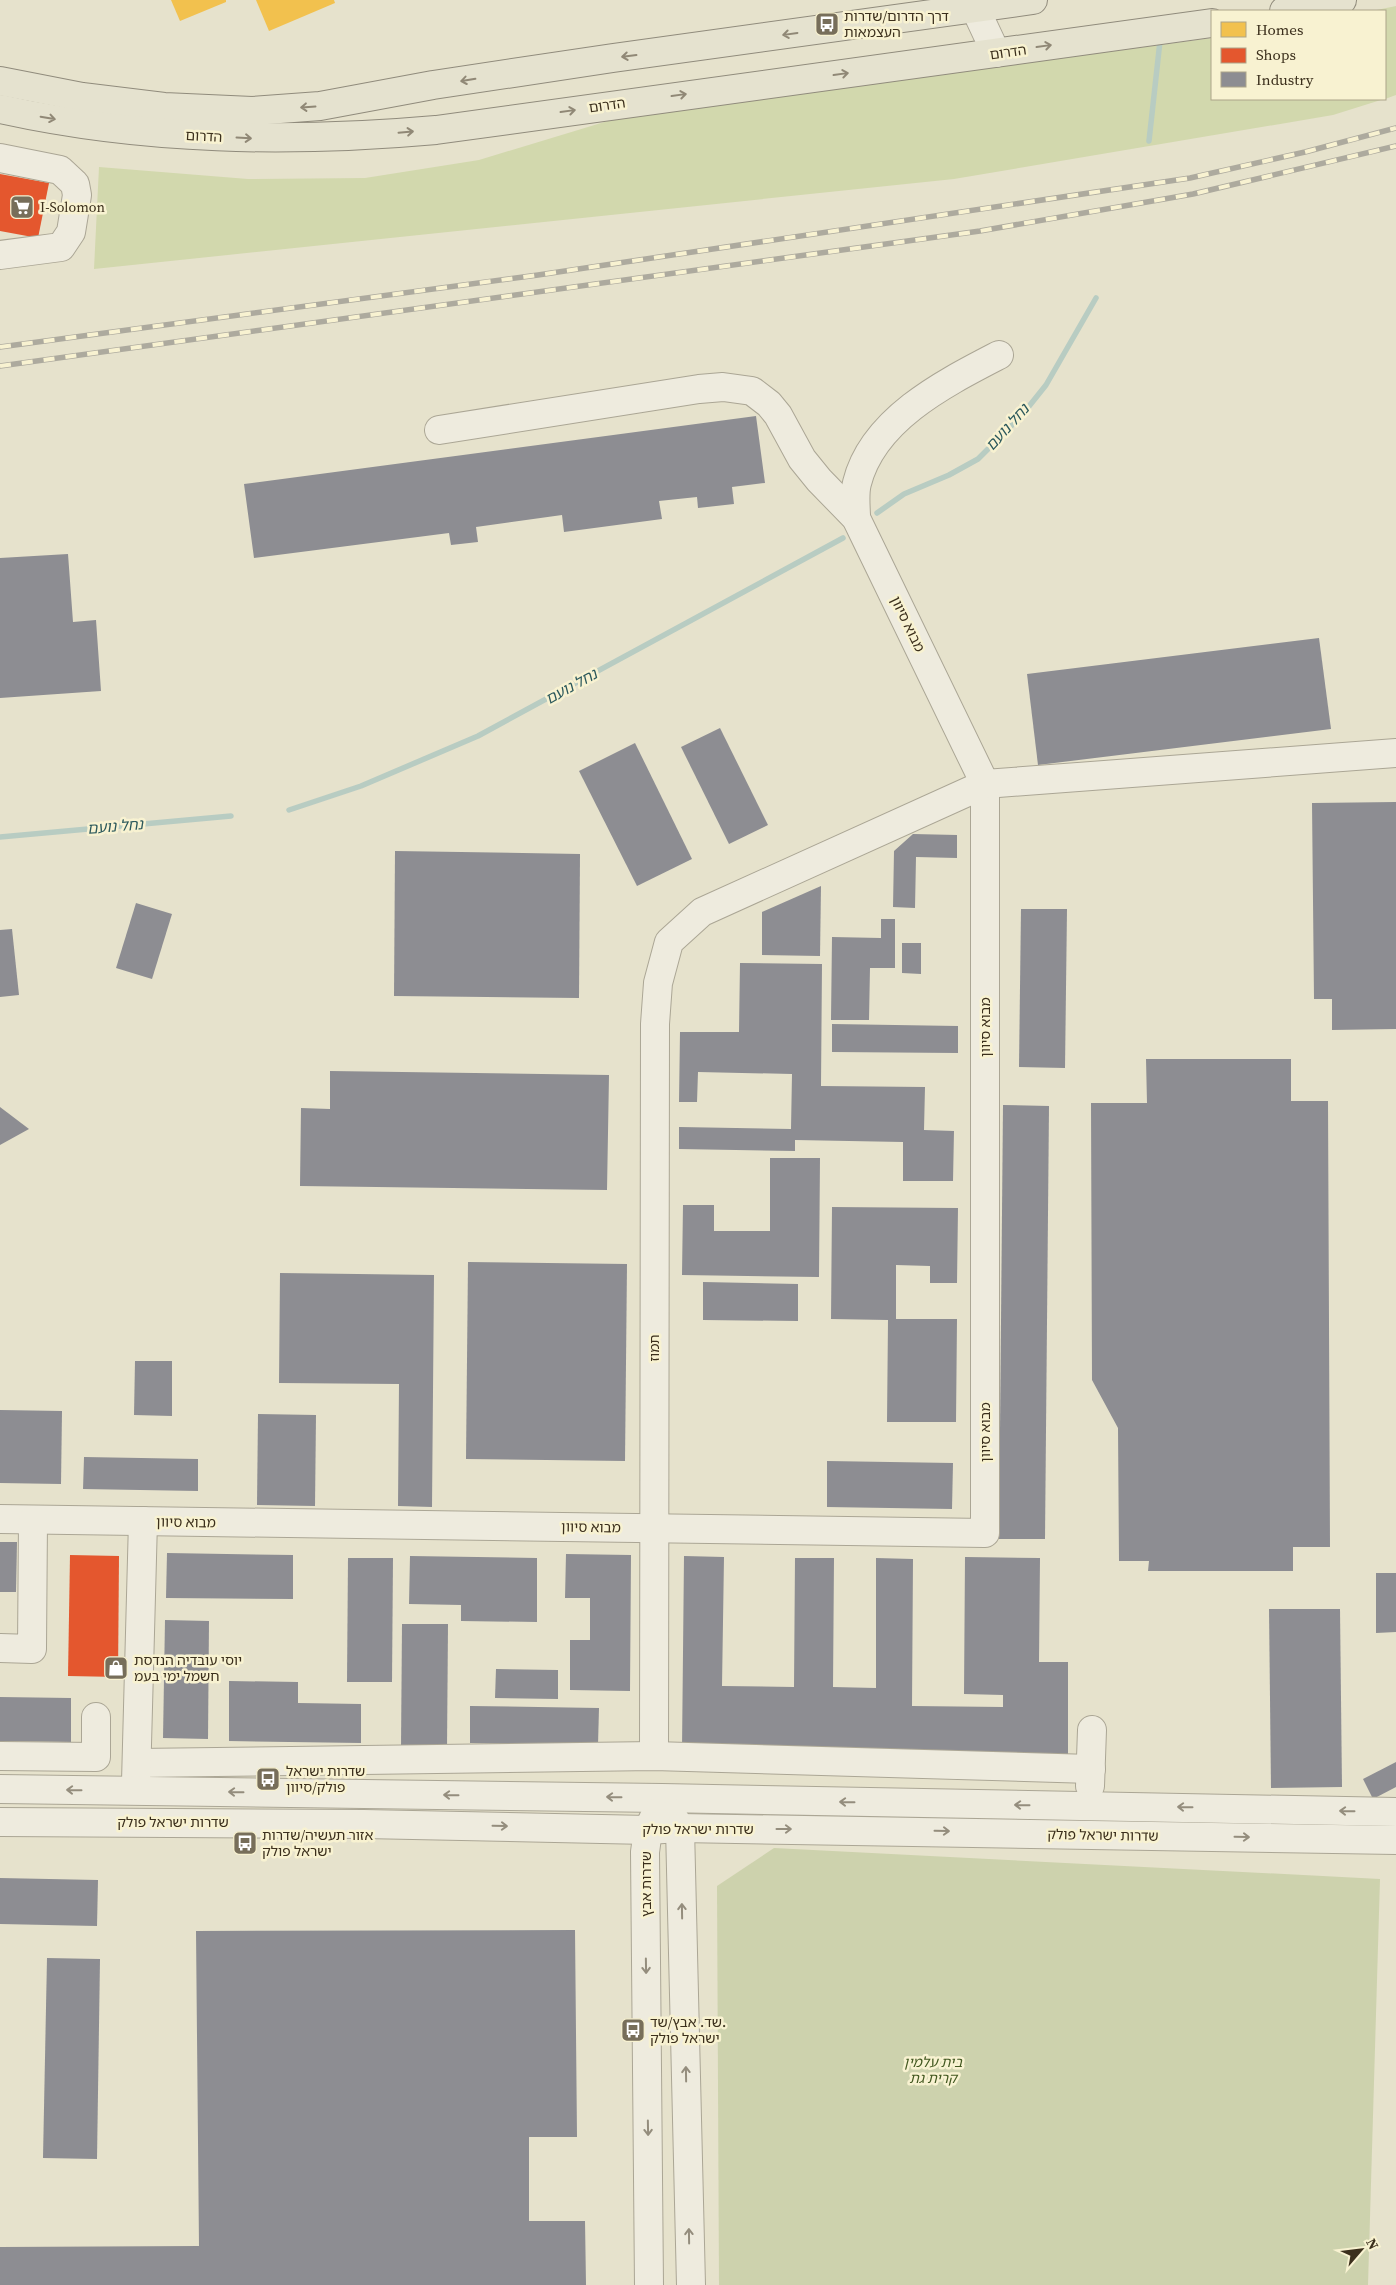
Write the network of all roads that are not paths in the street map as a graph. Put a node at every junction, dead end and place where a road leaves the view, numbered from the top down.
1 (1033, 0) edge
2 (1342, 0) edge
3 (1005, 2) edge
4 (962, 5) edge
5 (1289, 10) edge
6 (1211, 23) edge
7 (996, 53) junction
8 (0, 81) edge
9 (0, 109) edge
10 (0, 158) edge
11 (0, 255) edge
12 (999, 355) dead end
13 (439, 430) dead end
14 (856, 518) junction
15 (1396, 753) edge
16 (984, 784) junction
17 (0, 1519) edge
18 (33, 1520) junction
19 (143, 1521) junction
20 (654, 1528) junction
21 (0, 1648) edge
22 (96, 1716) dead end
23 (1092, 1730) dead end
24 (0, 1756) edge
25 (654, 1756) junction
26 (137, 1763) junction
27 (1090, 1769) junction
28 (0, 1789) edge
29 (136, 1790) junction
30 (662, 1798) junction
31 (1089, 1806) junction
32 (1396, 1812) edge
33 (0, 1822) edge
34 (136, 1822) junction
35 (648, 1830) junction
36 (1089, 1835) junction
37 (680, 1840) junction
38 (1396, 1840) edge
39 (649, 2285) edge
40 (690, 2285) edge

1 - 3 main road, הדרום
2 - 5 main road
3 - 4 main road, הדרום
3 - 7 street
4 - 7 street
4 -> 8 main road, הדרום
7 -> 6 main road, הדרום
9 -> 7 main road, הדרום
10 - 11 street
12 - 14 street
13 - 14 street
14 - 16 street, מבוא סיוון
15 - 16 street
16 - 20 street, תמוז
16 - 20 street, מבוא סיוון
17 - 18 street, מבוא סיוון
18 - 19 street, מבוא סיוון
18 - 21 street
19 - 20 street, מבוא סיוון
19 - 26 street, מבוא סיוון
20 - 25 street, תמוז
22 - 24 street
23 - 27 street
25 - 26 street
25 - 27 street
26 - 29 street, מבוא סיוון
27 - 31 street
29 -> 28 street, שדרות ישראל פולק
30 -> 29 street, שדרות ישראל פולק
29 - 34 street, מבוא סיוון
31 -> 30 street, שדרות ישראל פולק
30 - 35 street, שדרות אבץ
30 - 37 street
32 -> 31 street, שדרות ישראל פולק
31 - 36 street
33 - 34 street, שדרות ישראל פולק
34 -> 35 street, שדרות ישראל פולק
35 - 37 street, שדרות ישראל פולק
35 -> 39 street, שדרות אבץ
37 -> 36 street, שדרות ישראל פולק
36 -> 38 street, שדרות ישראל פולק
40 -> 37 street

